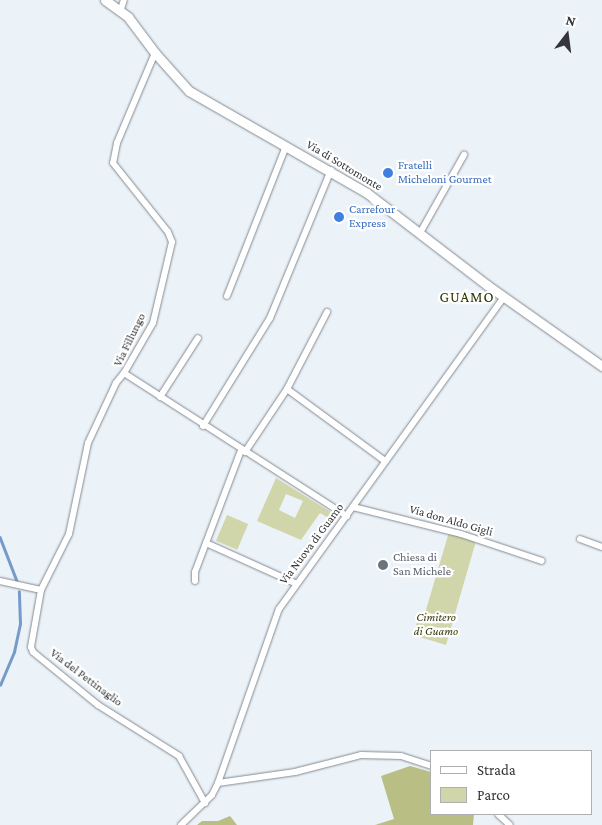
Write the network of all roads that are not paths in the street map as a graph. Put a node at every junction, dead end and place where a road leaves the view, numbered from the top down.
1 (105, 0) edge
2 (124, 0) edge
3 (121, 9) junction
4 (155, 53) junction
5 (286, 146) junction
6 (464, 155) dead end
7 (331, 170) junction
8 (420, 233) junction
9 (227, 296) dead end
10 (504, 297) junction
11 (327, 312) dead end
12 (198, 338) dead end
13 (602, 366) edge
14 (124, 373) junction
15 (287, 389) junction
16 (160, 397) junction
17 (203, 426) junction
18 (243, 451) junction
19 (385, 460) junction
20 (353, 507) junction
21 (347, 516) junction
22 (580, 539) dead end
23 (206, 543) junction
24 (602, 547) edge
25 (542, 561) dead end
26 (195, 580) dead end
27 (0, 581) edge
28 (295, 583) junction
29 (41, 590) junction
30 (430, 766) edge
31 (218, 783) junction
32 (205, 803) junction
33 (499, 815) edge
34 (182, 825) edge
35 (510, 825) edge

1 - 3 main road, Via di Sottomonte
2 - 3 street
3 - 4 main road, Via di Sottomonte
4 - 5 main road, Via di Sottomonte
4 - 14 street, Via Fillungo
5 - 7 main road, Via di Sottomonte
5 - 9 street
6 - 8 street
7 - 8 main road, Via di Sottomonte
7 - 17 street
8 - 10 main road, Via di Sottomonte
10 - 13 main road, Via di Sottomonte
10 - 19 street, Via Nuova di Guamo
11 - 15 street
12 - 16 street
14 - 16 street, Via Fillungo
14 - 29 street, Via del Pettinaglio
15 - 18 street
15 - 19 street
16 - 17 street, Via Fillungo
17 - 18 street, Via Fillungo
18 - 21 street, Via Fillungo
18 - 23 street
19 - 20 street, Via Nuova di Guamo
20 - 21 street, Via Nuova di Guamo
20 - 25 street, Via don Aldo Gigli
21 - 28 street, Via Nuova di Guamo
22 - 24 street
23 - 26 street
23 - 28 street
27 - 29 street
28 - 31 street, Via Nuova di Guamo
29 - 32 street, Via del Pettinaglio
30 - 31 street
31 - 32 street, Via Nuova di Guamo
32 - 34 street, Via Nuova di Guamo
33 - 35 street

